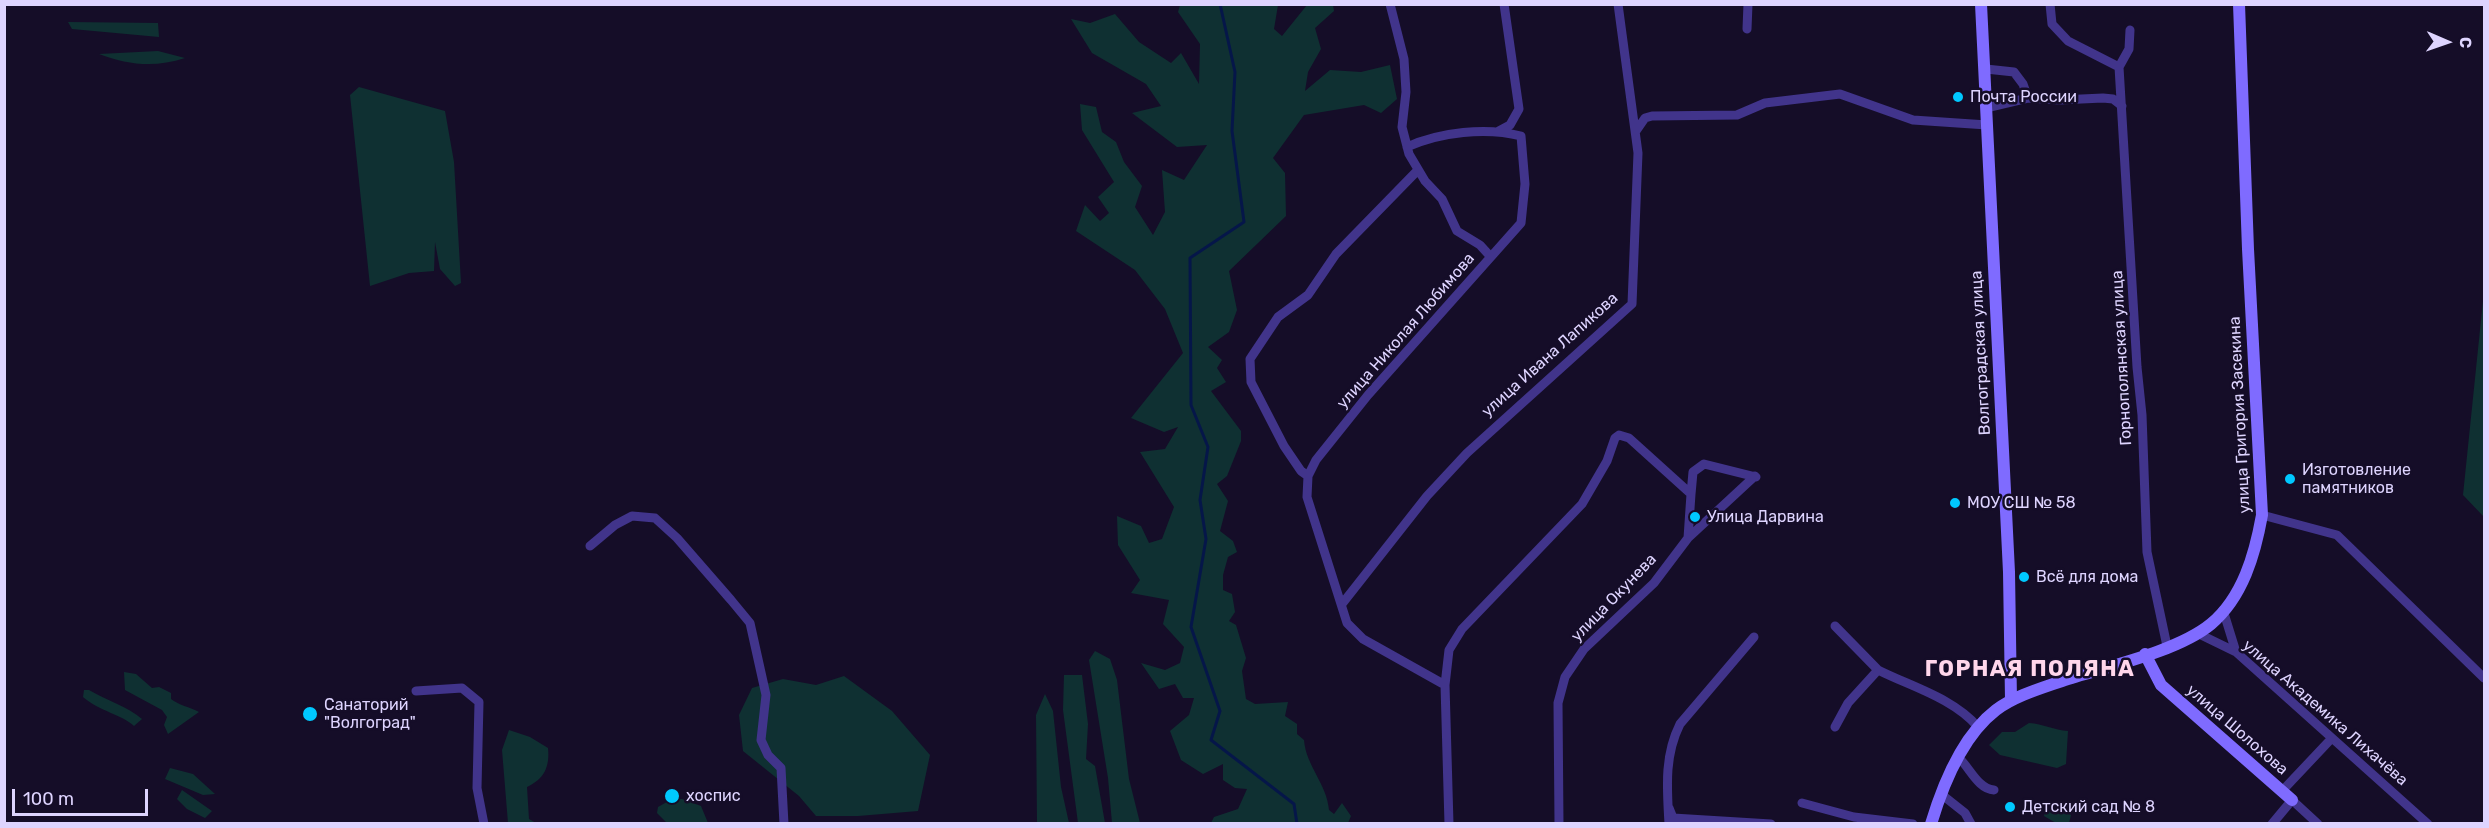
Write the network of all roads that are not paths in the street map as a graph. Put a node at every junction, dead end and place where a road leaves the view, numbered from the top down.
1 (1390, 4) edge
2 (1504, 4) edge
3 (1618, 4) edge
4 (1748, 4) edge
5 (1981, 4) edge
6 (2050, 4) edge
7 (2239, 4) edge
8 (1747, 29) dead end
9 (2130, 30) dead end
10 (2120, 67) junction
11 (1986, 69) junction
12 (2028, 98) junction
13 (1632, 103) junction
14 (2122, 106) junction
15 (1986, 108) junction
16 (1652, 116) junction
17 (1987, 125) junction
18 (1497, 132) junction
19 (1635, 132) junction
20 (1407, 147) junction
21 (1418, 171) junction
22 (1490, 256) junction
23 (1308, 476) junction
24 (1691, 494) junction
25 (2262, 515) junction
26 (1689, 538) junction
27 (590, 546) dead end
28 (1342, 604) junction
29 (2223, 610) junction
30 (1835, 626) dead end
31 (2197, 633) junction
32 (1754, 638) dead end
33 (2167, 646) junction
34 (2236, 652) junction
35 (2145, 654) junction
36 (1878, 670) junction
37 (2484, 678) edge
38 (1445, 685) junction
39 (416, 691) dead end
40 (2011, 700) junction
41 (1835, 727) dead end
42 (1978, 727) junction
43 (2332, 738) junction
44 (1959, 758) junction
45 (1994, 790) dead end
46 (2282, 791) junction
47 (1941, 794) junction
48 (2292, 800) junction
49 (1802, 804) dead end
50 (1673, 822) edge
51 (1714, 822) edge
52 (484, 824) edge
53 (784, 824) edge
54 (1449, 824) edge
55 (1559, 824) edge
56 (1771, 824) edge
57 (1913, 824) edge
58 (1931, 824) edge
59 (1971, 824) edge
60 (2272, 824) edge
61 (2318, 824) edge
62 (2428, 824) edge

1 - 20 street
2 - 18 street
3 - 13 street, улица Ивана Лапикова
4 - 8 street
5 - 11 main road, Волгоградская улица
6 - 10 street
7 - 25 main road, улица Григория Засекина
9 - 10 street
10 - 14 street, Горнополянская улица
11 - 12 street
11 - 15 main road, Волгоградская улица
12 - 14 street
12 - 15 street
13 - 16 street
13 - 19 street, улица Ивана Лапикова
14 - 33 street, Горнополянская улица
15 - 17 main road, Волгоградская улица
16 - 17 street
16 - 19 street
17 - 40 main road, Волгоградская улица
18 - 20 street
18 - 22 street, улица Николая Любимова
19 - 28 street, улица Ивана Лапикова
20 - 21 street
21 - 22 street
21 - 23 street
22 - 23 street, улица Николая Любимова
23 - 28 street
24 - 26 street
24 - 26 street, улица Окунева
24 - 38 street
25 - 29 main road, улица Григория Засекина
25 - 37 street
26 - 55 street, улица Окунева
27 - 53 street
28 - 38 street
29 - 31 main road, улица Григория Засекина
29 - 34 street
30 - 36 street
31 - 33 main road, улица Григория Засекина
31 - 34 street, улица Академика Лихачёва
32 - 50 street
33 - 35 main road, улица Григория Засекина
34 - 43 street, улица Академика Лихачёва
35 - 40 main road, улица Григория Засекина
35 - 46 main road, улица Шолохова
36 - 41 street
36 - 42 street
38 - 54 street
39 - 52 street
40 - 42 main road, улица Григория Засекина
42 - 44 main road, улица Григория Засекина
43 - 46 street
43 - 62 street, улица Академика Лихачёва
44 - 45 street
44 - 47 main road, улица Григория Засекина
46 - 48 main road, улица Шолохова
47 - 58 main road, улица Григория Засекина
47 - 59 street
48 - 60 street
48 - 61 street, улица Шолохова
49 - 57 street
50 - 51 street
51 - 56 street

